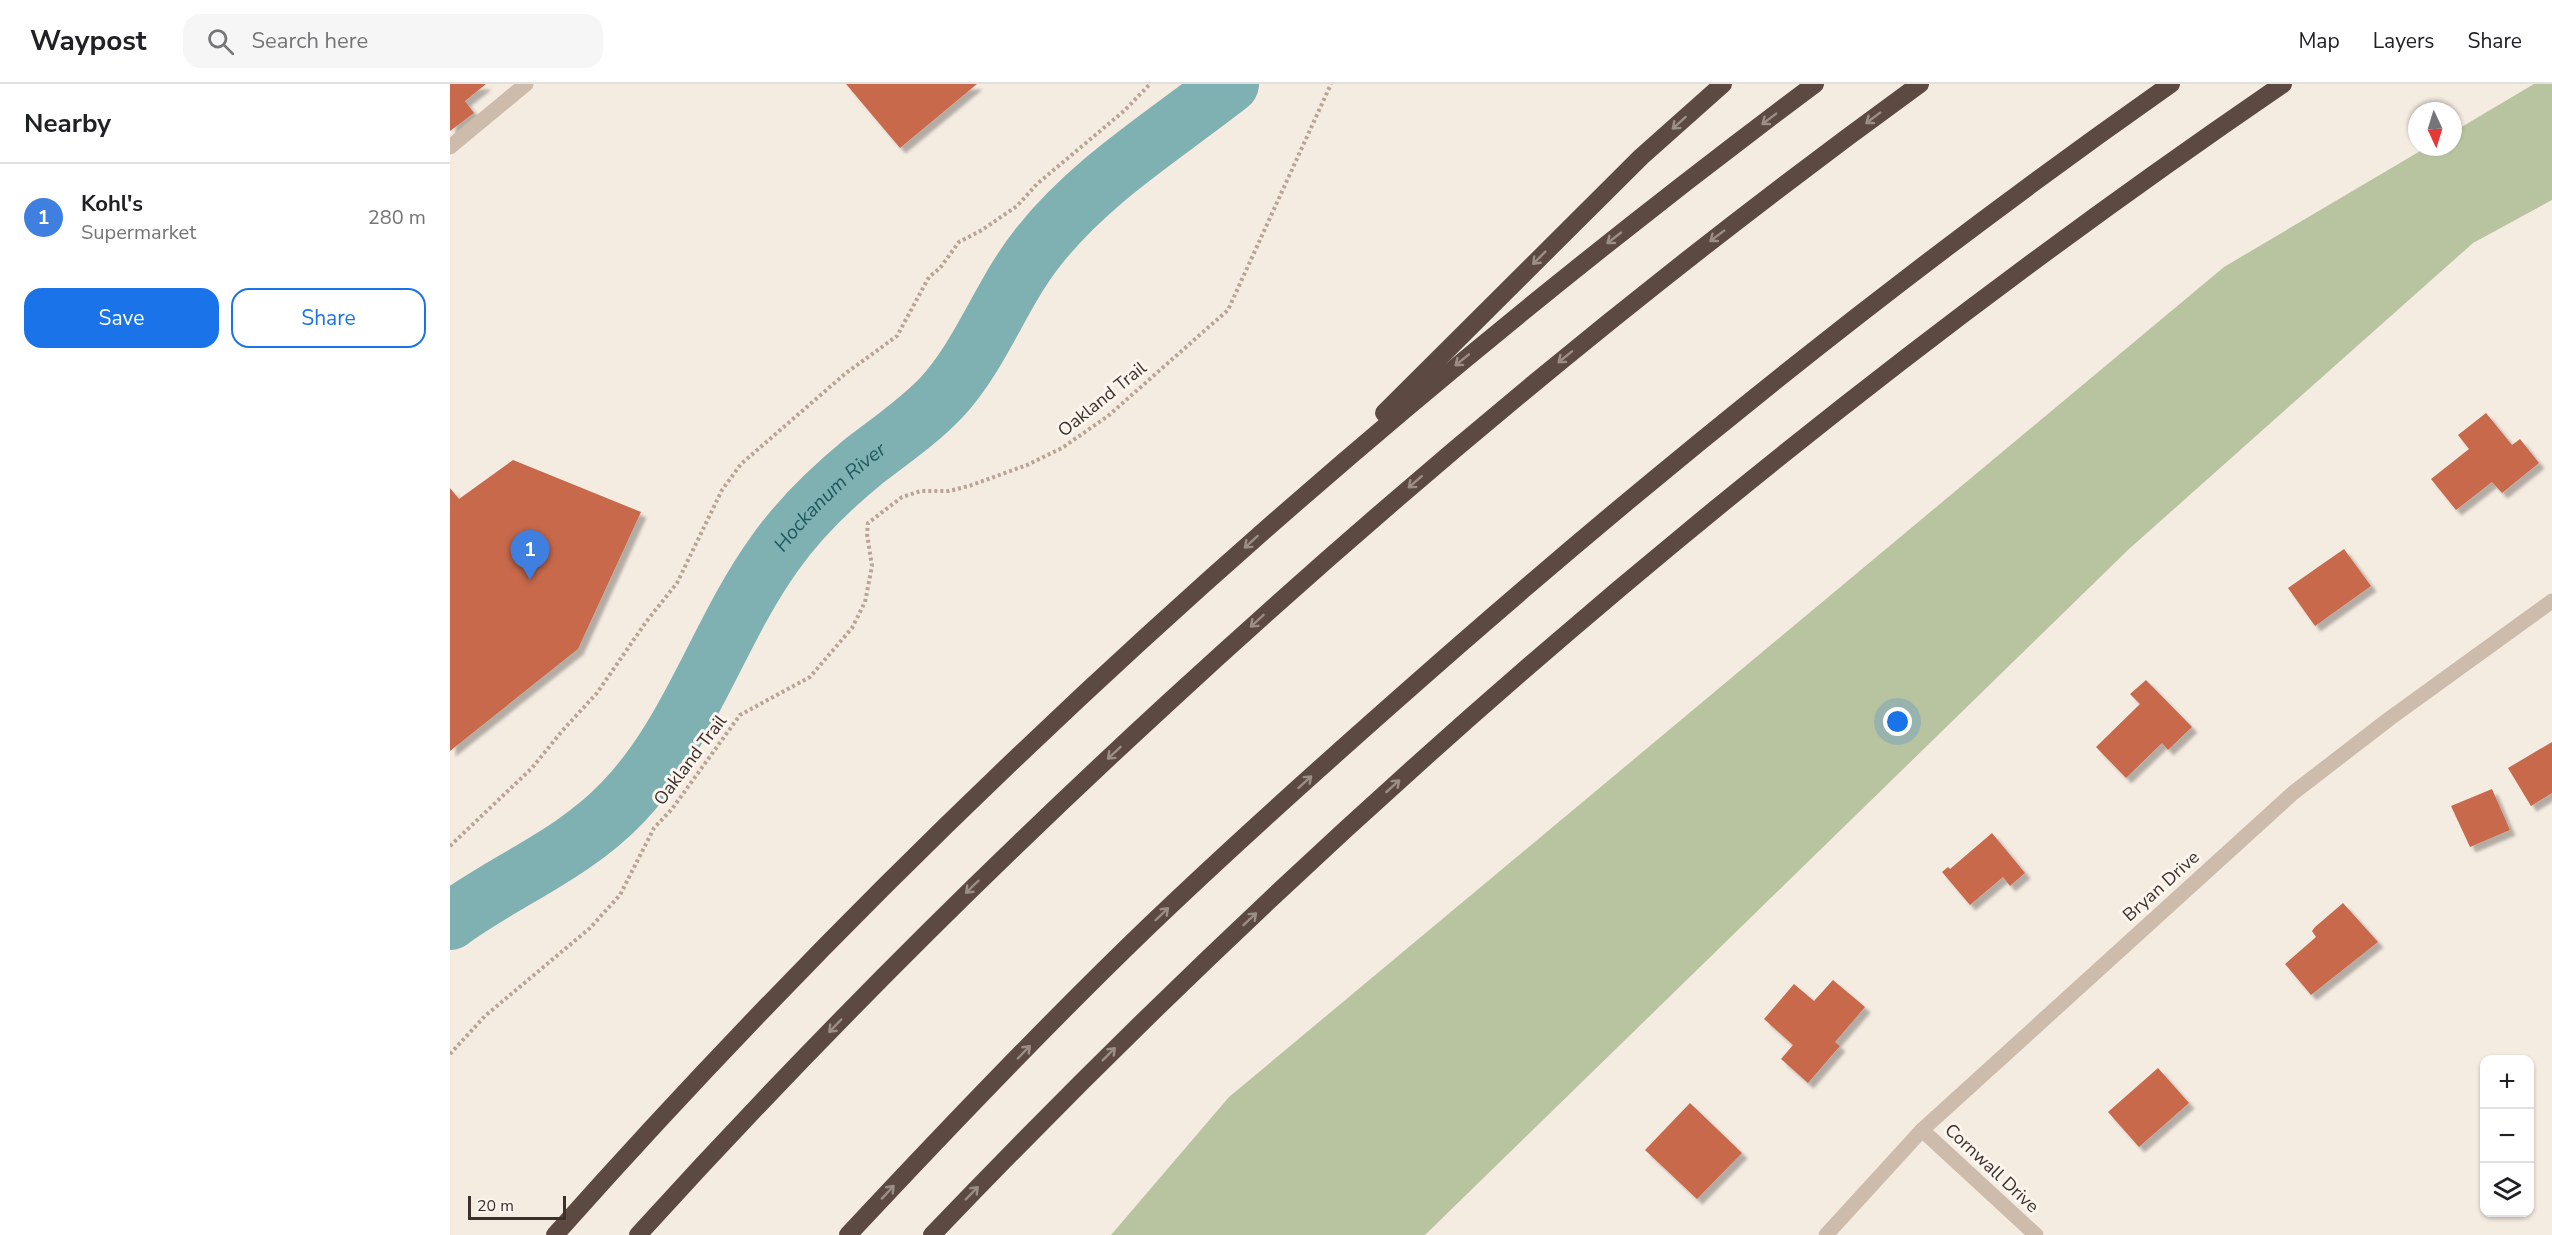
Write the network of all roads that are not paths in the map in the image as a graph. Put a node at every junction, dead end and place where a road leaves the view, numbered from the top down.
1 (526, 84) edge
2 (1723, 84) edge
3 (1815, 84) edge
4 (1920, 84) edge
5 (2171, 84) edge
6 (2283, 84) edge
7 (450, 147) edge
8 (1276, 520) junction
9 (2552, 601) edge
10 (1922, 1130) junction
11 (555, 1235) edge
12 (638, 1235) edge
13 (848, 1235) edge
14 (932, 1235) edge
15 (1826, 1235) edge
16 (2036, 1235) edge

1 - 7 street
2 -> 8 highway
3 -> 8 highway
4 -> 12 highway
13 -> 5 highway
14 -> 6 highway
8 -> 11 highway
9 - 10 street, Bryan Drive
10 - 15 street, Bryan Drive
10 - 16 street, Cornwall Drive

